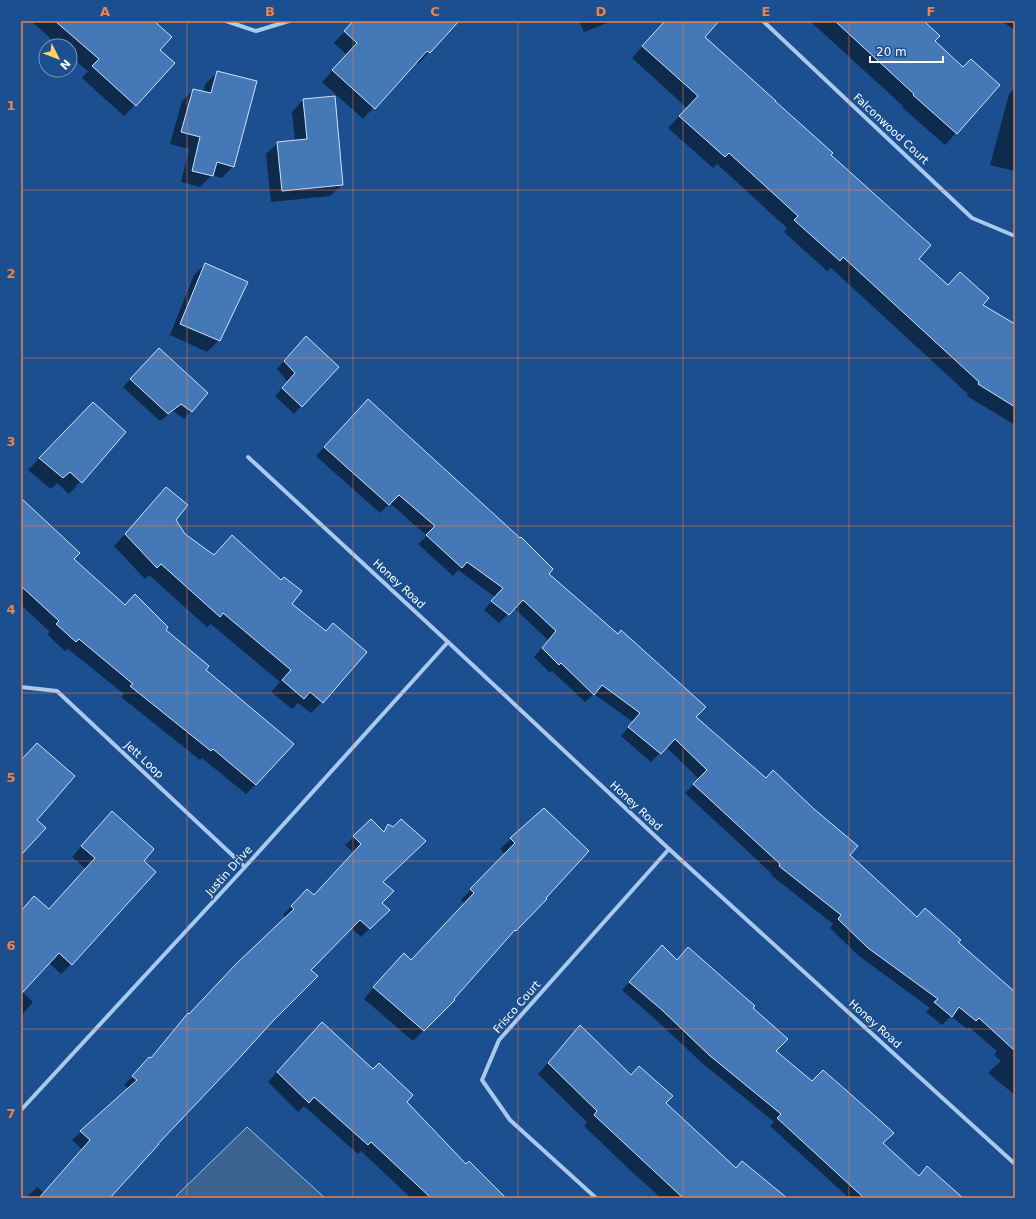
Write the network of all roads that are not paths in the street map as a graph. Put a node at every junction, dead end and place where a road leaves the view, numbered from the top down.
1 (226, 21) edge
2 (289, 21) edge
3 (763, 21) edge
4 (1015, 236) edge
5 (248, 457) dead end
6 (448, 642) junction
7 (21, 687) edge
8 (669, 848) junction
9 (245, 867) junction
10 (21, 1110) edge
11 (1015, 1164) edge
12 (596, 1198) edge

1 - 2 street
3 - 4 street, Falconwood Court
5 - 6 street, Honey Road
6 - 8 street, Honey Road
6 - 9 street, Justin Drive
7 - 9 street, Jett Loop
8 - 11 street, Honey Road
8 - 12 street, Frisco Court
9 - 10 street, Justin Drive

